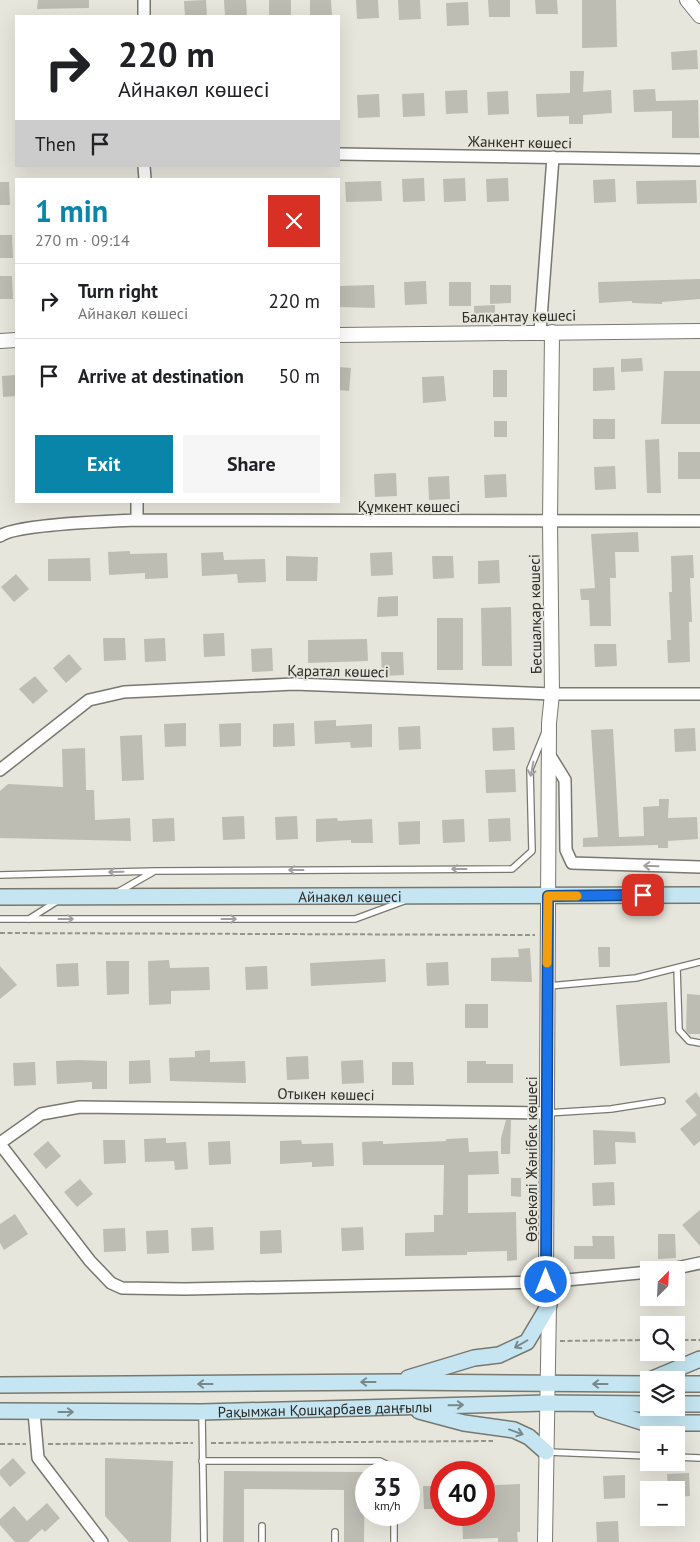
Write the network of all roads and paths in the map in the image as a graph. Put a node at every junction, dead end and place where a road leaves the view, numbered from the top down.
1 (144, 0) edge
2 (687, 0) edge
3 (144, 15) edge
4 (700, 16) edge
5 (340, 154) edge
6 (553, 157) junction
7 (700, 160) edge
8 (700, 331) edge
9 (546, 332) junction
10 (340, 335) edge
11 (15, 340) edge
12 (0, 341) edge
13 (137, 503) edge
14 (138, 520) junction
15 (700, 521) edge
16 (550, 522) junction
17 (0, 536) edge
18 (552, 694) junction
19 (700, 694) edge
20 (548, 724) junction
21 (548, 754) junction
22 (0, 770) edge
23 (700, 867) edge
24 (155, 871) junction
25 (0, 875) edge
26 (700, 895) edge
27 (416, 896) junction
28 (548, 896) junction
29 (0, 897) edge
30 (65, 897) junction
31 (110, 897) junction
32 (0, 919) edge
33 (29, 919) junction
34 (0, 933) edge
35 (547, 935) junction
36 (700, 962) edge
37 (677, 968) junction
38 (547, 987) junction
39 (700, 1043) edge
40 (662, 1101) dead end
41 (547, 1113) junction
42 (0, 1143) edge
43 (700, 1263) edge
44 (685, 1266) edge
45 (640, 1273) edge
46 (546, 1282) junction
47 (549, 1305) junction
48 (640, 1340) edge
49 (685, 1340) edge
50 (700, 1340) edge
51 (548, 1341) junction
52 (700, 1359) edge
53 (672, 1371) edge
54 (397, 1382) junction
55 (640, 1382) edge
56 (546, 1384) junction
57 (685, 1384) edge
58 (700, 1384) edge
59 (0, 1385) edge
60 (546, 1403) junction
61 (588, 1404) junction
62 (640, 1404) edge
63 (685, 1404) edge
64 (700, 1404) edge
65 (400, 1407) junction
66 (0, 1411) edge
67 (34, 1412) junction
68 (202, 1412) junction
69 (700, 1423) edge
70 (497, 1441) dead end
71 (202, 1443) junction
72 (0, 1444) edge
73 (37, 1444) junction
74 (546, 1452) junction
75 (640, 1456) edge
76 (685, 1457) edge
77 (700, 1458) edge
78 (202, 1461) junction
79 (355, 1461) edge
80 (262, 1526) dead end
81 (394, 1526) edge
82 (335, 1532) dead end
83 (99, 1541) edge
84 (204, 1542) edge
85 (262, 1542) edge
86 (335, 1542) edge
87 (394, 1542) edge
88 (544, 1542) edge

1 - 3 street
2 - 4 street
5 - 6 street, Жанкент көшесі
6 - 7 street, Жанкент көшесі
6 - 9 street
8 - 9 street, Балқантау көшесі
9 - 10 street, Балқантау көшесі
9 - 16 street, Бесшалқар көшесі
11 - 12 street
13 - 14 street
14 - 16 street, Құмкент көшесі
14 - 17 street, Құмкент көшесі
15 - 16 street, Құмкент көшесі
16 - 18 street, Бесшалқар көшесі
18 - 19 street, Қаратал көшесі
18 - 20 street, Бесшалқар көшесі
18 - 22 street, Қаратал көшесі
20 - 21 street, Бесшалқар көшесі
20 -> 24 lane
23 -> 21 street
21 - 28 street, Бесшалқар көшесі
24 -> 25 lane
24 - 31 lane
26 - 28 main road, Айнакөл көшесі
27 - 28 main road, Айнакөл көшесі
27 - 31 main road, Айнакөл көшесі
33 -> 27 lane
28 - 35 street, Өзбекәлі Жәнібек көшесі
29 - 30 main road, Айнакөл көшесі
30 - 31 main road, Айнакөл көшесі
30 - 33 lane
32 - 33 lane
34 - 35 path
35 - 38 street, Өзбекәлі Жәнібек көшесі
36 - 37 lane
37 - 38 lane
37 - 39 lane
38 - 41 street, Өзбекәлі Жәнібек көшесі
40 - 41 lane, Отыкен көшесі
41 - 42 street, Отыкен көшесі
41 - 46 street, Өзбекәлі Жәнібек көшесі
42 - 46 street
43 - 44 street
45 - 46 street
46 - 47 street, Өзбекәлі Жәнібек көшесі
47 - 51 street, Өзбекәлі Жәнібек көшесі
47 -> 54 main road
48 - 51 path
49 - 50 path
51 - 56 street, Өзбекәлі Жәнібек көшесі
52 - 53 main road
54 - 56 main road, Рақымжан Қошқарбаев даңғылы
54 -> 59 main road, Рақымжан Қошқарбаев даңғылы
55 -> 56 main road, Рақымжан Қошқарбаев даңғылы
56 - 60 street, Өзбекәлі Жәнібек көшесі
57 - 58 main road
60 - 61 main road, Рақымжан Қошқарбаев даңғылы
65 -> 60 main road, Рақымжан Қошқарбаев даңғылы
60 - 74 street, Өзбекәлі Жәнібек көшесі
61 - 62 main road, Рақымжан Қошқарбаев даңғылы
61 - 69 main road
63 - 64 main road
65 - 68 main road, Рақымжан Қошқарбаев даңғылы
65 -> 74 main road
66 - 67 main road, Рақымжан Қошқарбаев даңғылы
67 -> 68 main road, Рақымжан Қошқарбаев даңғылы
67 - 73 street
68 - 71 lane
70 - 71 path
71 - 73 path
71 - 78 lane
72 - 73 path
73 - 83 street
74 - 75 lane
74 - 88 street, Өзбекәлі Жәнібек көшесі
76 - 77 lane
78 - 79 lane
78 - 84 lane
80 - 85 lane
81 - 87 lane
82 - 86 lane

